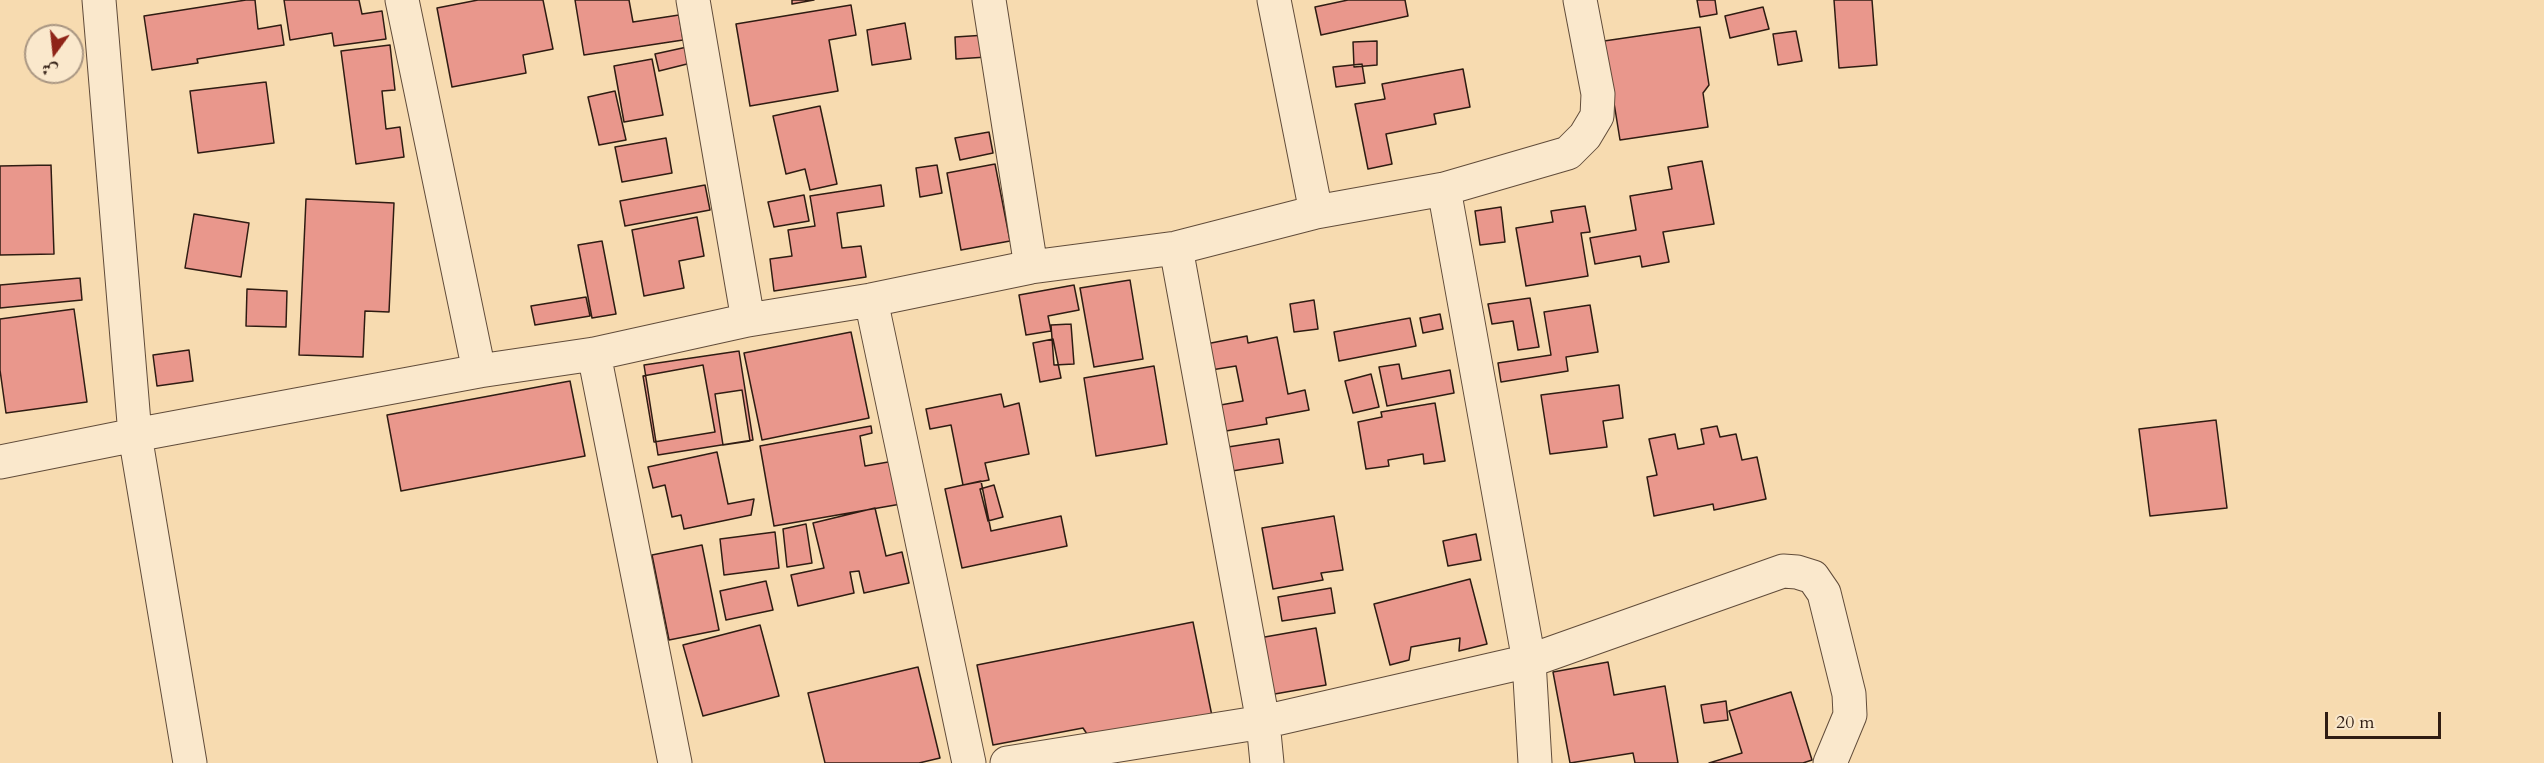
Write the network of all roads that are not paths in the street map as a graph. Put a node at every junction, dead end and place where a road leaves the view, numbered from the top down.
1 (99, 0) edge
2 (402, 0) edge
3 (693, 0) edge
4 (989, 0) edge
5 (1274, 0) edge
6 (1580, 0) edge
7 (1444, 189) junction
8 (1316, 212) junction
9 (1176, 248) junction
10 (1031, 267) junction
11 (871, 300) junction
12 (748, 320) junction
13 (594, 354) junction
14 (479, 371) junction
15 (135, 435) junction
16 (0, 462) edge
17 (1528, 661) junction
18 (1263, 722) junction
19 (190, 763) edge
20 (675, 763) edge
21 (969, 763) edge
22 (1007, 763) edge
23 (1267, 763) edge
24 (1535, 763) edge
25 (1830, 763) edge

1 - 15 street
2 - 14 street
3 - 12 street
4 - 10 street
5 - 8 street
6 - 7 street
7 - 8 street
7 - 17 street
8 - 9 street
9 - 10 street
9 - 18 street
10 - 11 street
11 - 12 street
11 - 21 street
12 - 13 street
13 - 14 street
13 - 20 street
14 - 15 street
15 - 16 street
15 - 19 street
17 - 18 street
17 - 24 street
17 - 25 street
18 - 22 street
18 - 23 street

